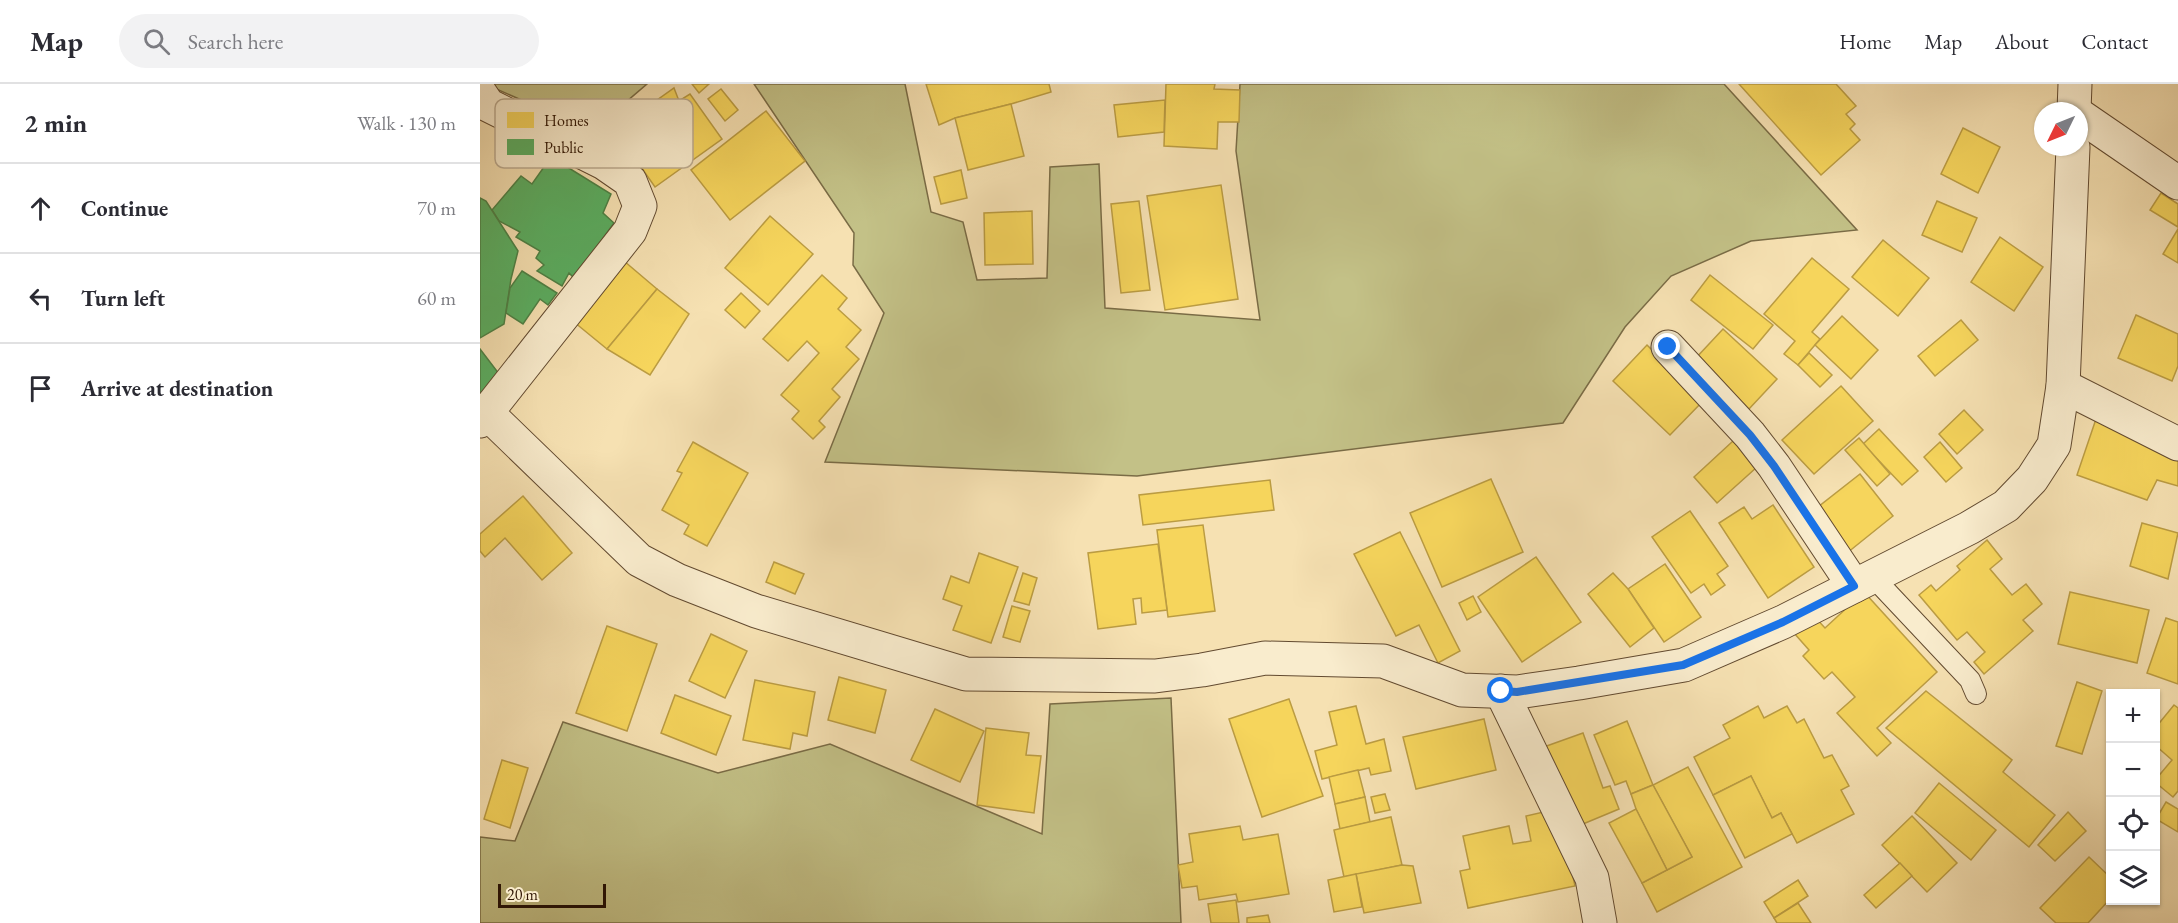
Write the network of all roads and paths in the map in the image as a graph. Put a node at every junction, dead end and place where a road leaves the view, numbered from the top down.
1 (2075, 84) edge
2 (480, 93) edge
3 (2074, 102) edge
4 (495, 108) edge
5 (2088, 121) edge
6 (2073, 156) edge
7 (611, 168) edge
8 (2178, 183) edge
9 (1668, 347) dead end
10 (2063, 386) junction
11 (484, 417) edge
12 (2178, 444) edge
13 (1864, 581) junction
14 (1501, 691) junction
15 (1976, 694) dead end
16 (1599, 923) edge

1 - 3 street
2 - 4 street
5 - 8 street
6 - 10 street
7 - 11 street
9 - 13 street
10 - 12 street
10 - 13 street
11 - 14 street
13 - 14 street
13 - 15 lane
14 - 16 street

